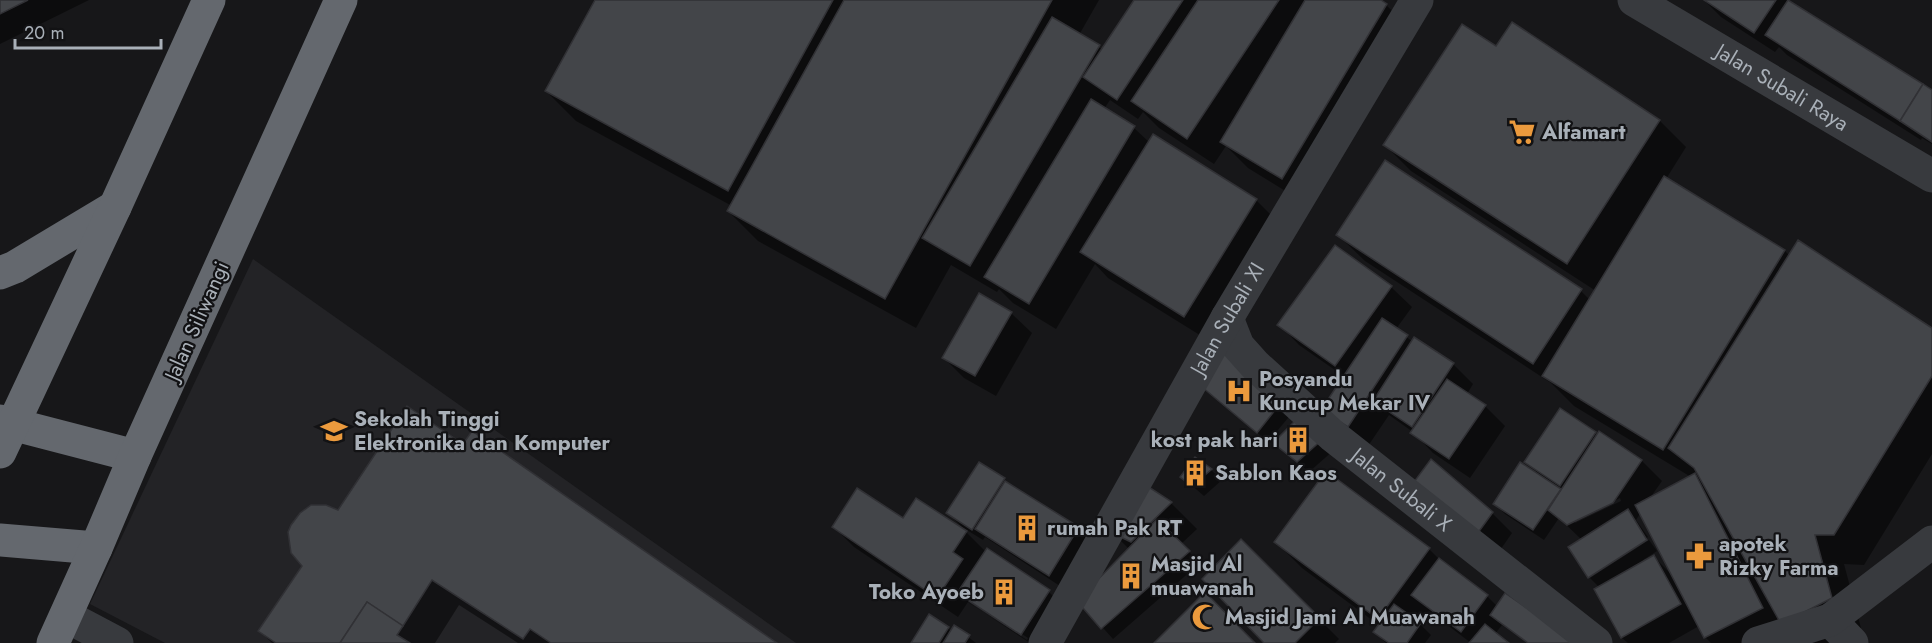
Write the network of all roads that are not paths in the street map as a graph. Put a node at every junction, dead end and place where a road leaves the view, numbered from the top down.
1 (209, 0) edge
2 (341, 0) edge
3 (1417, 0) edge
4 (1634, 0) edge
5 (1932, 176) edge
6 (115, 207) junction
7 (0, 273) edge
8 (1227, 318) junction
9 (4, 432) edge
10 (135, 456) junction
11 (0, 540) edge
12 (1932, 542) edge
13 (96, 548) junction
14 (1830, 620) junction
15 (60, 630) edge
16 (117, 643) edge
17 (1045, 643) edge
18 (1596, 643) edge
19 (1758, 643) edge
20 (1852, 643) edge

1 - 6 highway
2 - 10 highway, Jalan Siliwangi
3 - 8 street, Jalan Subali XI
4 - 5 street, Jalan Subali Raya
6 - 7 highway
6 - 9 highway
8 - 17 street, Jalan Subali XI
8 - 18 street, Jalan Subali X
9 - 10 highway
10 - 13 highway, Jalan Siliwangi
11 - 13 highway
12 - 14 street
13 - 15 highway, Jalan Siliwangi
14 - 19 street
14 - 20 street
15 - 16 street

